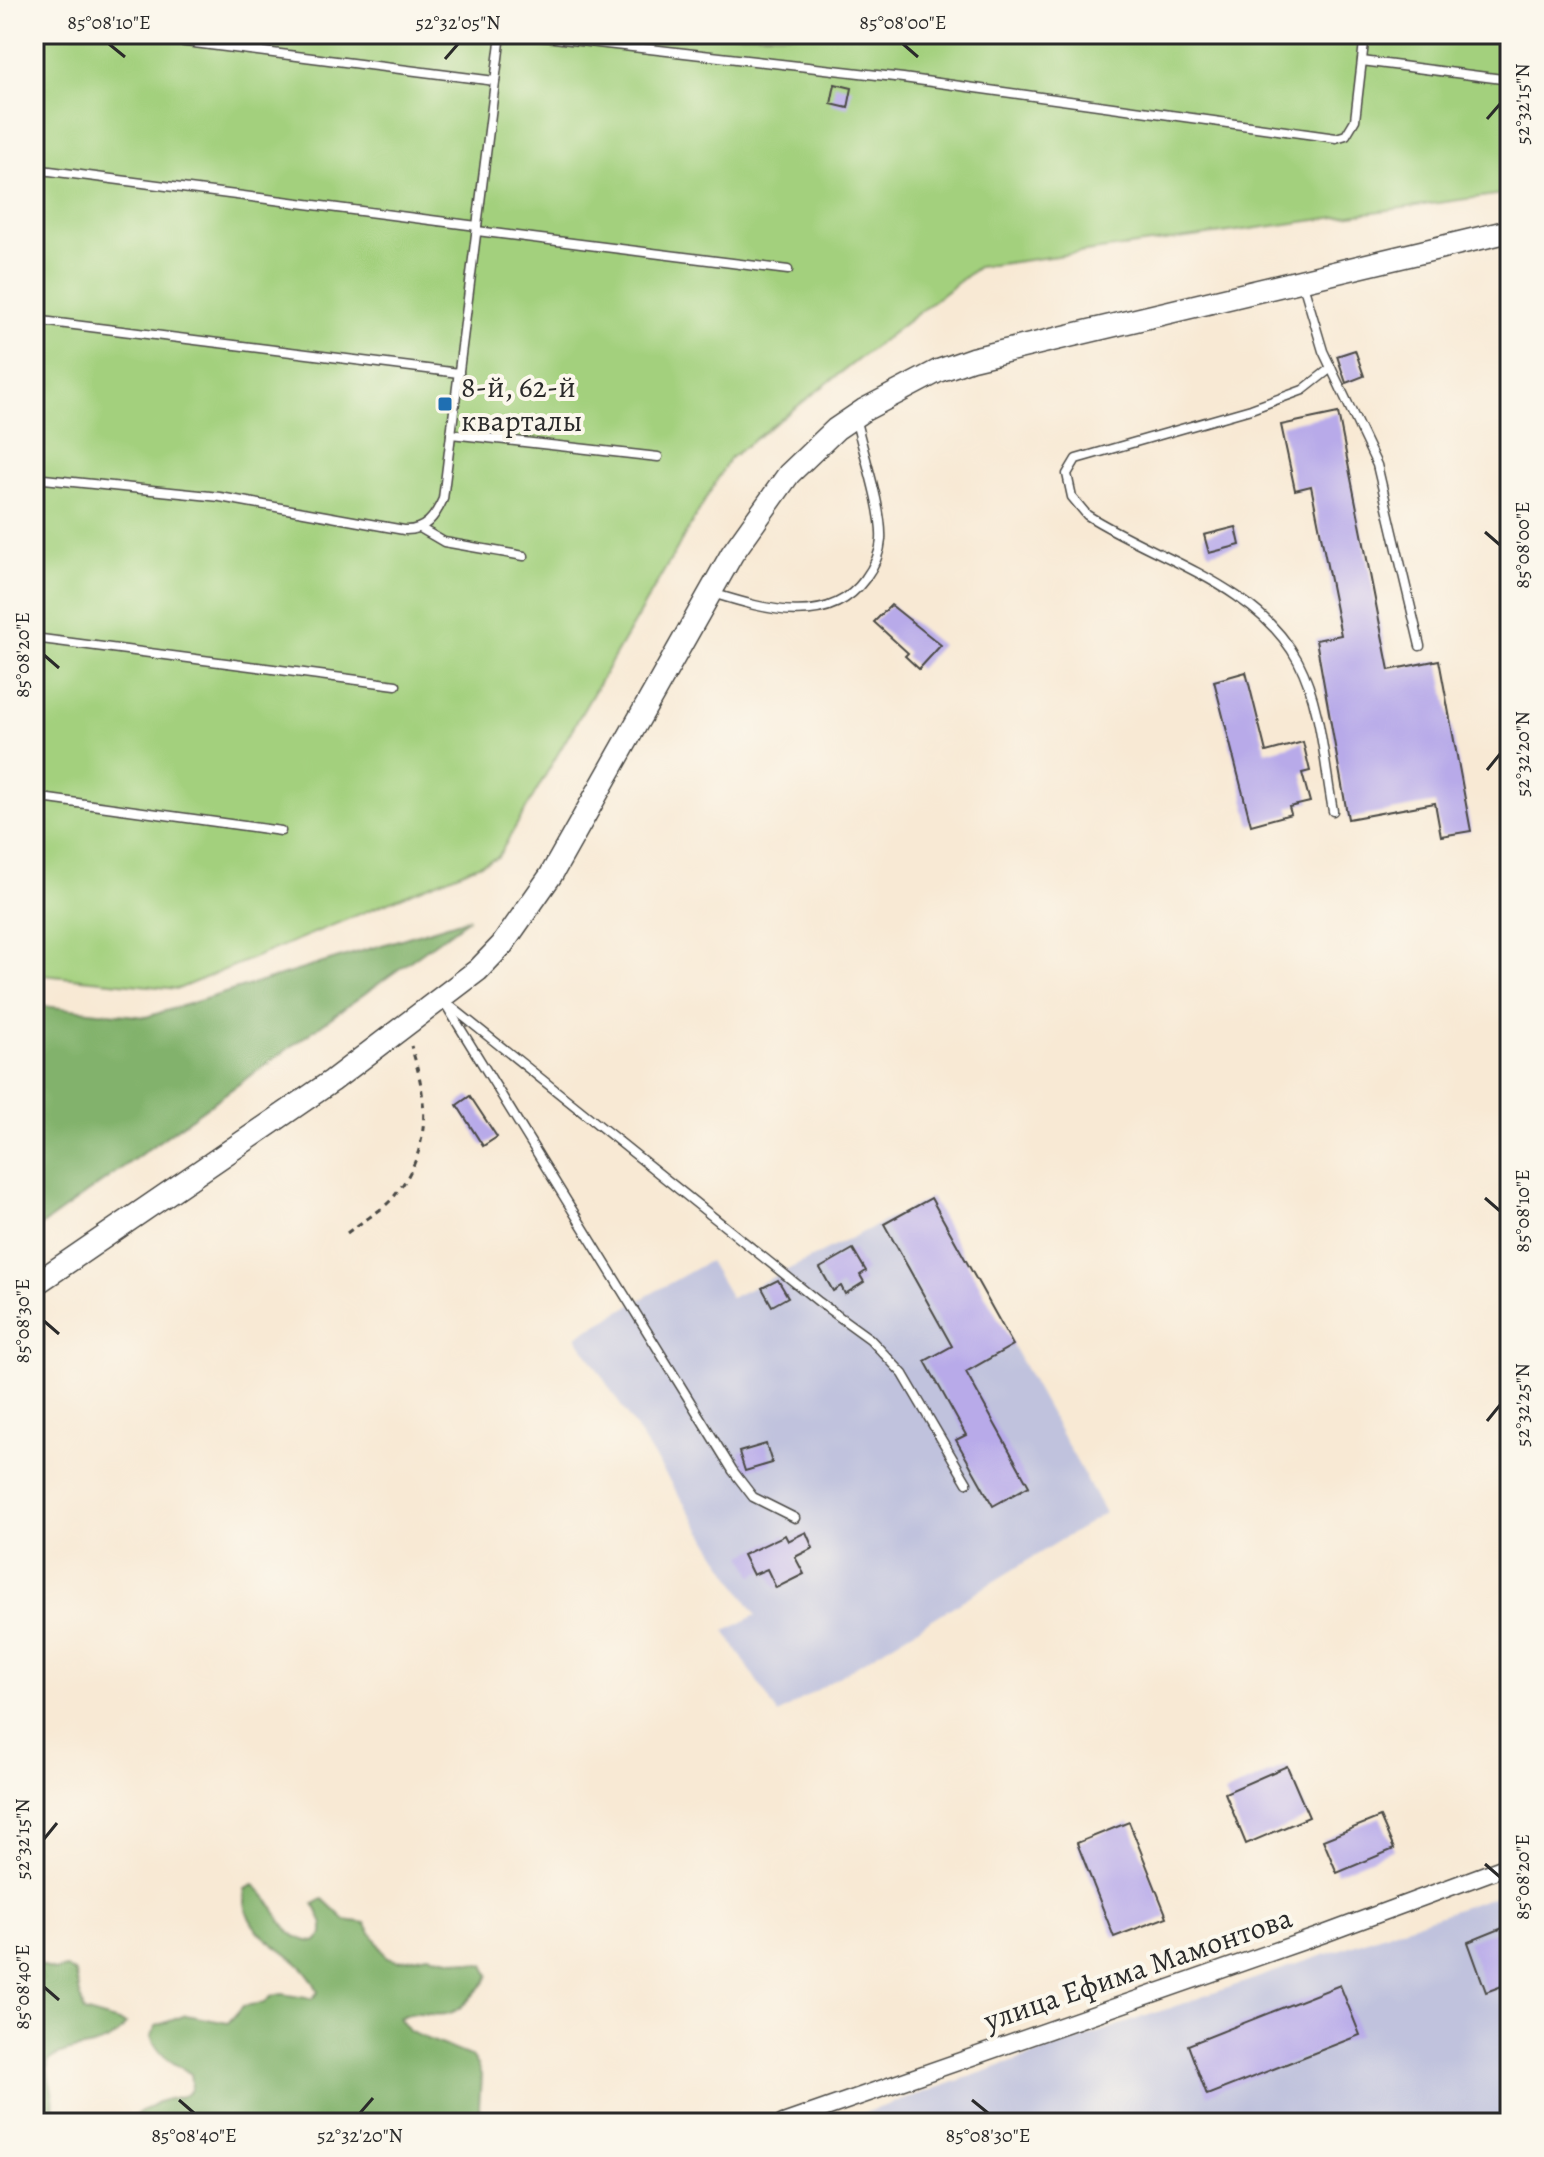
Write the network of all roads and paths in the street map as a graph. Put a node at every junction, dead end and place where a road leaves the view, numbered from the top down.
1 (122, 34) edge
2 (501, 34) edge
3 (519, 34) edge
4 (1365, 34) edge
5 (1362, 61) junction
6 (1510, 80) edge
7 (495, 81) junction
8 (34, 169) edge
9 (477, 229) junction
10 (1510, 231) edge
11 (788, 270) dead end
12 (1302, 279) junction
13 (34, 320) edge
14 (1331, 368) junction
15 (459, 373) junction
16 (855, 416) junction
17 (451, 434) junction
18 (658, 457) dead end
19 (34, 478) edge
20 (420, 528) junction
21 (524, 556) dead end
22 (709, 593) junction
23 (34, 638) edge
24 (1420, 646) dead end
25 (396, 685) dead end
26 (34, 797) edge
27 (1333, 811) dead end
28 (281, 831) dead end
29 (443, 999) junction
30 (405, 1027) junction
31 (347, 1233) dead end
32 (34, 1285) edge
33 (967, 1483) dead end
34 (795, 1518) dead end
35 (1510, 1865) edge
36 (783, 2123) edge

1 - 7 lane
2 - 7 lane
3 - 5 lane
4 - 5 lane
5 - 6 lane
7 - 9 lane
8 - 9 lane
9 - 11 lane
9 - 15 lane
10 - 12 street
12 - 14 lane
12 - 16 street
13 - 15 lane
14 - 24 lane
14 - 27 lane
15 - 17 lane
16 - 22 street
16 - 22 lane
17 - 18 lane
17 - 20 lane
19 - 20 lane
20 - 21 lane
22 - 29 street
23 - 25 lane
26 - 28 lane
29 - 30 street
29 - 33 lane
29 - 34 lane
30 - 31 path
30 - 32 street
35 - 36 street, улица Ефима Мамонтова

